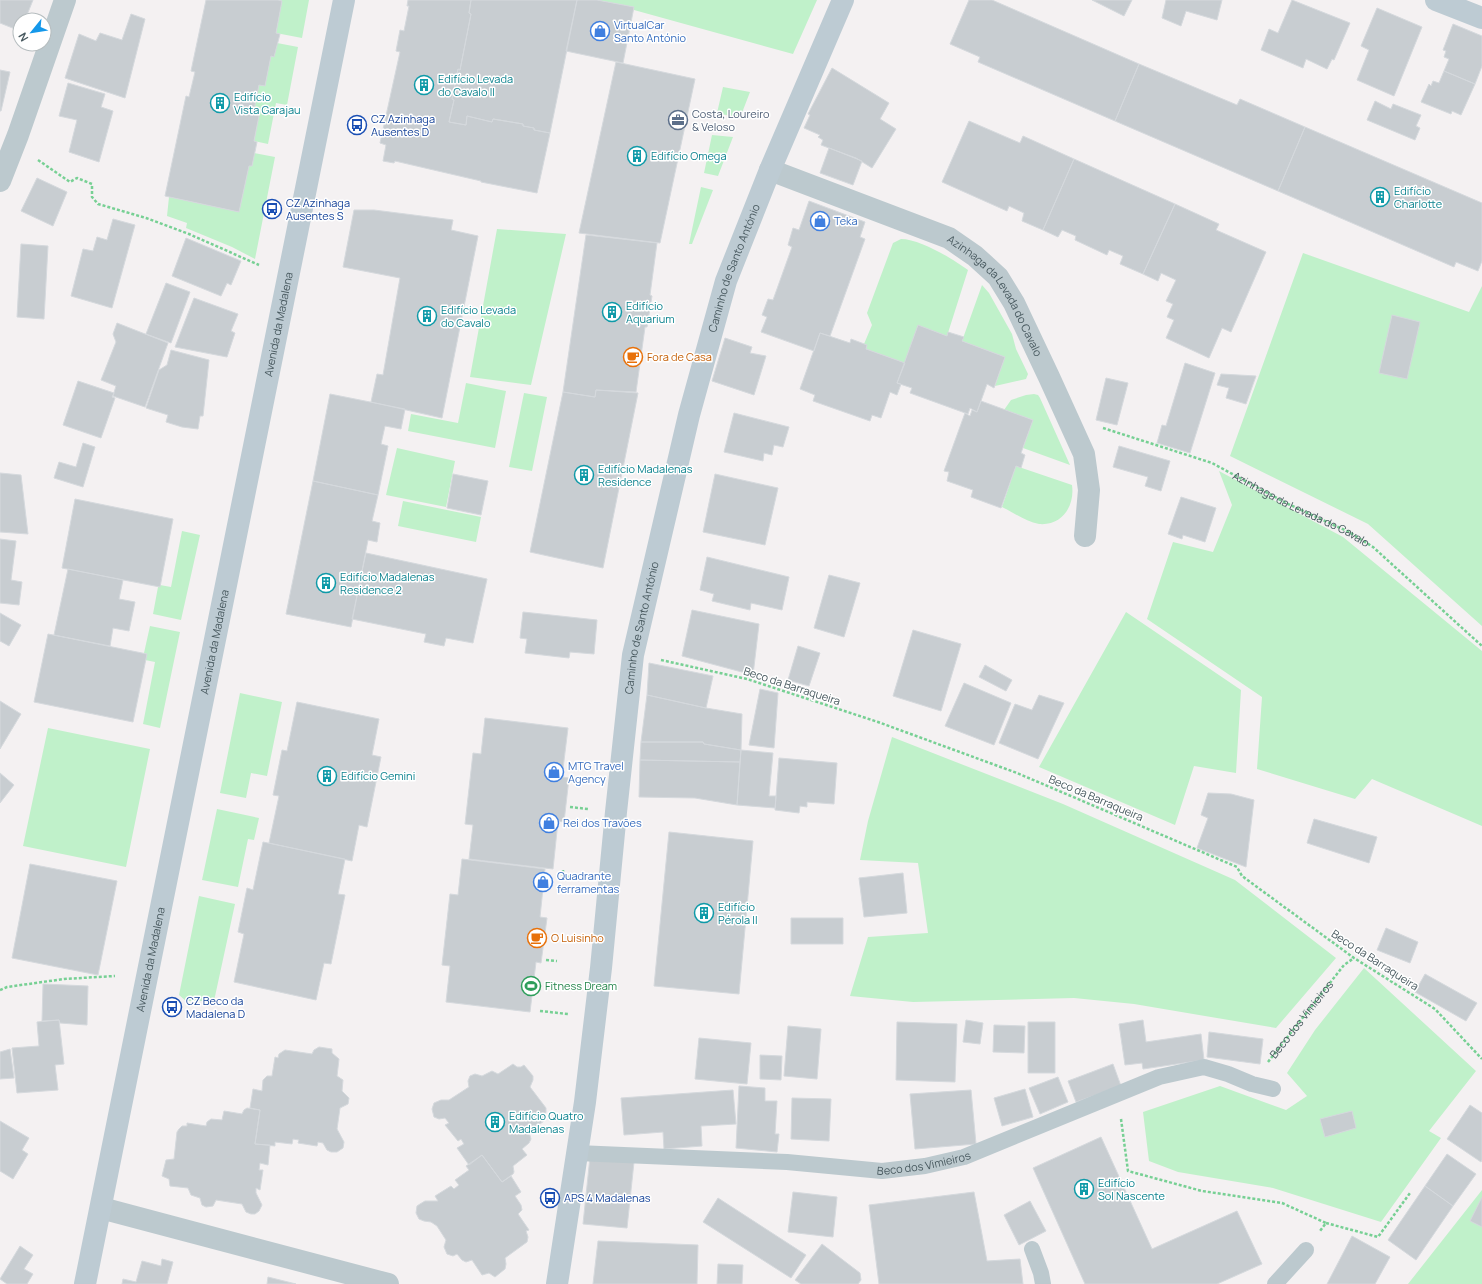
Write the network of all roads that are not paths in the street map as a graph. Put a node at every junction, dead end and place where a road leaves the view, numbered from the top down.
1 (65, 0) edge
2 (344, 0) edge
3 (843, 0) edge
4 (1436, 0) edge
5 (1482, 18) edge
6 (770, 170) junction
7 (0, 181) edge
8 (1085, 536) dead end
9 (1273, 1089) dead end
10 (577, 1153) junction
11 (101, 1208) junction
12 (1032, 1249) dead end
13 (1306, 1250) road end
14 (85, 1284) edge
15 (388, 1284) edge
16 (556, 1284) edge
17 (1043, 1284) edge
18 (1275, 1284) edge

1 - 7 street
2 - 11 street, Avenida da Madalena
3 - 6 street, Caminho de Santo António
4 - 5 street
6 - 8 street, Azinhaga da Levada do Cavalo
6 - 10 street, Caminho de Santo António
9 - 10 lane, Beco dos Vimieiros
10 - 16 street, Caminho de Santo António
11 - 14 street, Avenida da Madalena
11 - 15 street
12 - 17 lane
13 - 18 lane

